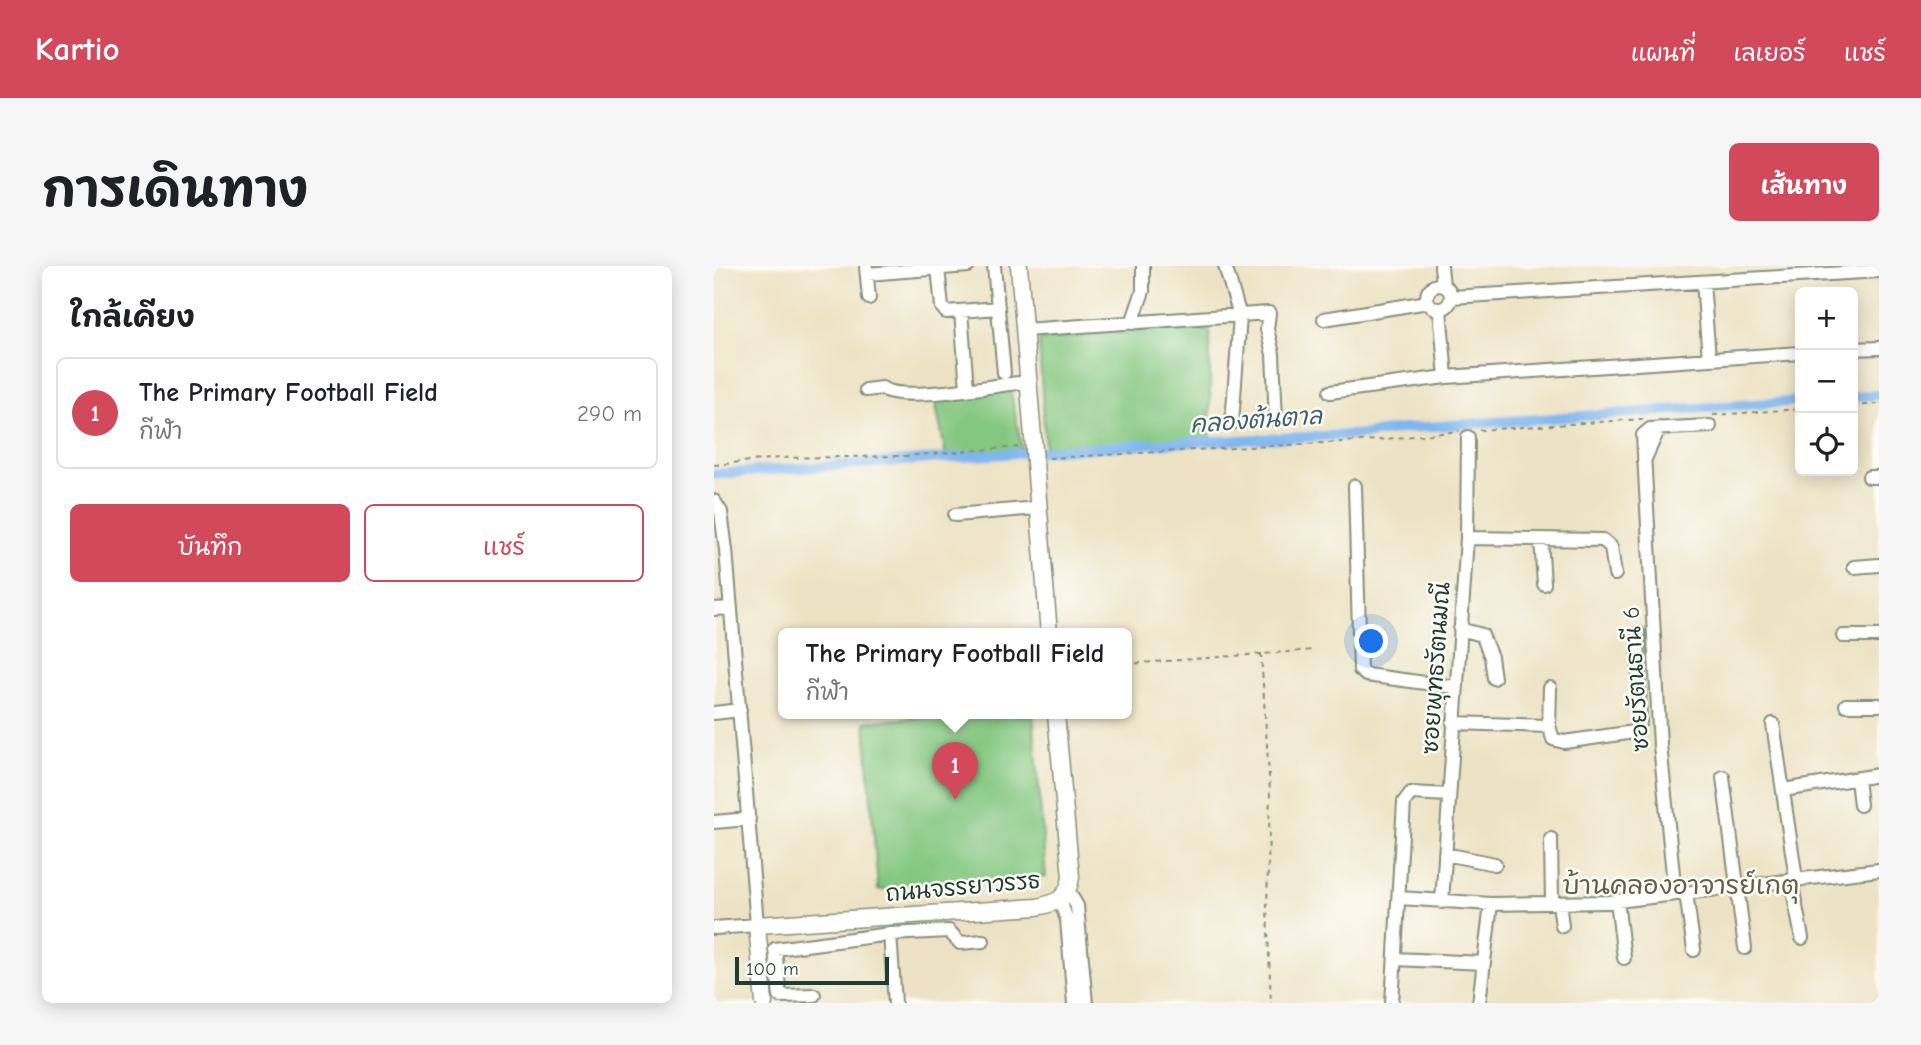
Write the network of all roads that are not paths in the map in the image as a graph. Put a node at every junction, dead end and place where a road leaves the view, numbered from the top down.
1 (968, 266) edge
2 (994, 266) edge
3 (1019, 266) edge
4 (1143, 266) edge
5 (1225, 266) edge
6 (1441, 266) edge
7 (938, 268) junction
8 (867, 270) edge
9 (1879, 271) edge
10 (1703, 282) junction
11 (1443, 286) junction
12 (1451, 297) junction
13 (869, 298) dead end
14 (1428, 302) junction
15 (998, 308) junction
16 (1440, 309) junction
17 (961, 311) junction
18 (1240, 316) junction
19 (1324, 319) dead end
20 (1132, 323) junction
21 (1024, 330) junction
22 (1879, 348) edge
23 (1858, 349) edge
24 (1795, 353) edge
25 (1709, 359) junction
26 (1004, 373) dead end
27 (1446, 377) junction
28 (1029, 382) junction
29 (967, 389) junction
30 (866, 390) dead end
31 (1330, 392) dead end
32 (1276, 420) dead end
33 (1706, 421) road end
34 (1232, 423) dead end
35 (1468, 437) dead end
36 (1355, 486) dead end
37 (714, 501) edge
38 (1038, 509) junction
39 (955, 515) dead end
40 (1467, 538) junction
41 (1541, 539) junction
42 (1879, 565) edge
43 (1854, 567) dead end
44 (1615, 574) dead end
45 (1544, 584) dead end
46 (731, 608) junction
47 (714, 609) edge
48 (1048, 628) edge
49 (1460, 629) junction
50 (1638, 634) dead end
51 (1843, 636) dead end
52 (1879, 636) edge
53 (1494, 678) dead end
54 (1455, 687) junction
55 (1550, 688) dead end
56 (1846, 705) dead end
57 (1879, 705) edge
58 (740, 710) junction
59 (714, 713) edge
60 (1056, 719) edge
61 (1453, 723) junction
62 (1773, 724) dead end
63 (1549, 726) junction
64 (1879, 775) edge
65 (1723, 777) dead end
66 (1857, 779) junction
67 (1783, 790) junction
68 (1448, 795) junction
69 (1860, 805) dead end
70 (749, 819) junction
71 (714, 822) edge
72 (1551, 839) dead end
73 (1445, 854) junction
74 (1496, 864) dead end
75 (1879, 870) edge
76 (1793, 880) junction
77 (1736, 887) junction
78 (1680, 894) junction
79 (1064, 896) junction
80 (1399, 898) junction
81 (1442, 901) junction
82 (1617, 901) junction
83 (1555, 903) junction
84 (1491, 904) junction
85 (757, 925) junction
86 (1562, 926) dead end
87 (714, 928) edge
88 (890, 934) junction
89 (1802, 938) dead end
90 (983, 941) dead end
91 (1745, 948) dead end
92 (1694, 950) dead end
93 (1624, 958) dead end
94 (1395, 959) junction
95 (1483, 963) junction
96 (814, 995) dead end
97 (764, 1003) edge
98 (895, 1003) edge
99 (1074, 1003) edge
100 (1086, 1003) edge
101 (1392, 1003) edge
102 (1479, 1003) edge

1 - 7 street
2 - 15 street
3 - 21 main road
4 - 20 street
5 - 18 street
6 - 11 street
7 - 8 street
7 - 17 street
8 - 13 street
9 - 10 street
10 - 12 street
10 - 25 street
11 - 12 street
11 - 14 street
12 - 16 street
14 - 16 street
14 - 19 street
15 - 17 street
15 - 26 street
16 - 27 street
17 - 29 street
18 - 20 street
18 - 32 street
18 - 34 street
20 - 21 street
21 - 28 main road
22 - 23 street
24 - 25 street
25 - 27 street
27 - 31 street
28 - 29 street
28 - 38 main road
29 - 30 street
33 - 78 street, ซอยรัตนธานี 6
35 - 40 street, ซอยพุทธรัตนมณี
36 - 54 street
37 - 46 street
38 - 39 street
38 - 48 main road
40 - 41 street
40 - 49 street, ซอยพุทธรัตนมณี
41 - 44 street
41 - 45 street
42 - 43 street
46 - 47 street
46 - 58 street
49 - 53 street
49 - 54 street, ซอยพุทธรัตนมณี
50 - 63 street
51 - 52 street
54 - 61 street, ซอยพุทธรัตนมณี
55 - 63 street
56 - 57 street
58 - 59 street
58 - 70 street
60 - 79 main road, ถนนจรรยาวรรธ
61 - 63 street
61 - 68 street, ซอยพุทธรัตนมณี
62 - 67 street
64 - 66 street
65 - 77 street
66 - 67 street
66 - 69 street
67 - 76 street
68 - 73 street, ซอยพุทธรัตนมณี
68 - 80 street
70 - 71 street
70 - 85 street
72 - 83 street
73 - 74 street
73 - 81 street, ซอยพุทธรัตนมณี
75 - 76 street
76 - 77 street
76 - 89 street
77 - 78 street
77 - 91 street
78 - 82 street
78 - 92 street, ซอยรัตนธานี 6
79 - 85 main road, ถนนจรรยาวรรธ
79 - 99 street
79 - 100 street
80 - 81 street
80 - 94 street
81 - 84 street
82 - 83 street
82 - 93 street
83 - 84 street
83 - 86 street
84 - 95 street
85 - 87 street
85 - 97 main road
88 - 90 street
88 - 96 street
88 - 98 street
94 - 95 street
94 - 101 street
95 - 102 street

